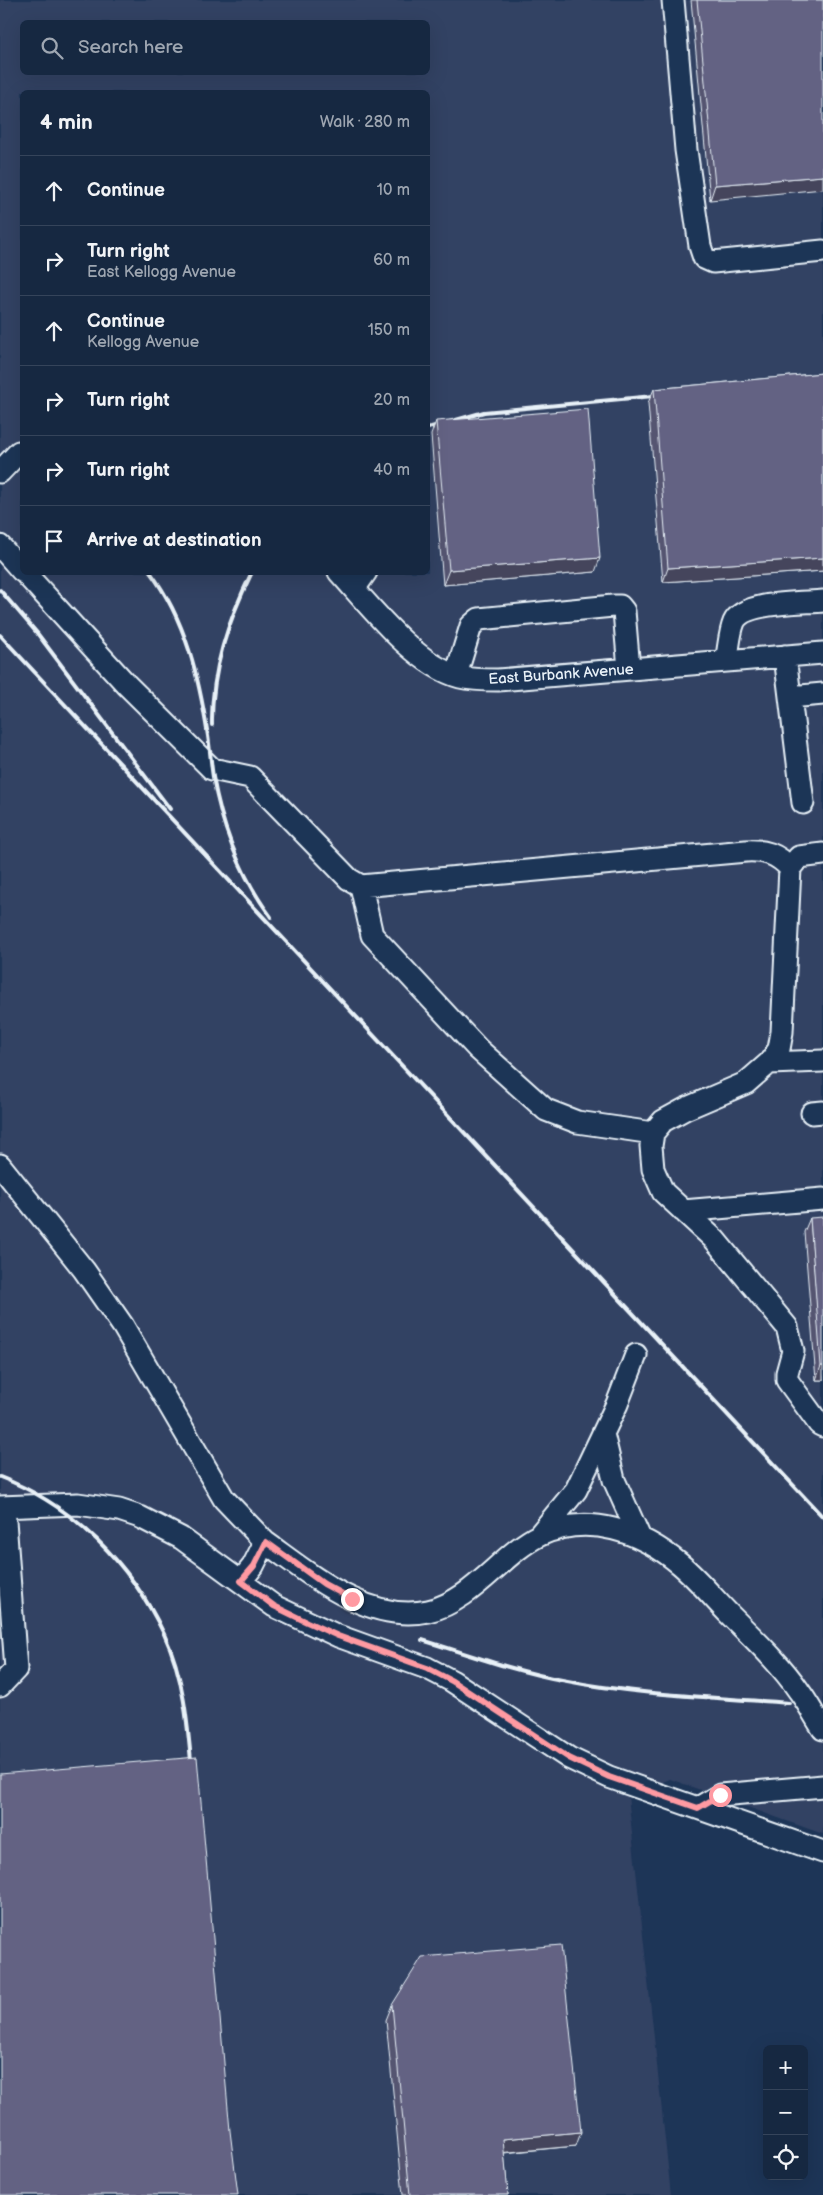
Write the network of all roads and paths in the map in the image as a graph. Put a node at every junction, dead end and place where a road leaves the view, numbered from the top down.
1 (673, 0) edge
2 (823, 252) edge
3 (20, 452) edge
4 (0, 472) edge
5 (0, 546) edge
6 (20, 569) edge
7 (26, 575) edge
8 (346, 575) edge
9 (360, 581) edge
10 (823, 601) edge
11 (823, 653) edge
12 (785, 656) junction
13 (726, 661) junction
14 (629, 669) junction
15 (456, 675) junction
16 (823, 694) edge
17 (790, 697) junction
18 (803, 803) dead end
19 (823, 854) edge
20 (790, 868) junction
21 (362, 886) junction
22 (823, 1061) edge
23 (769, 1063) junction
24 (653, 1133) junction
25 (0, 1165) edge
26 (823, 1199) edge
27 (683, 1211) junction
28 (636, 1355) dead end
29 (823, 1426) edge
30 (603, 1434) junction
31 (2, 1507) edge
32 (538, 1536) junction
33 (640, 1538) junction
34 (266, 1542) junction
35 (241, 1581) junction
36 (0, 1686) edge
37 (823, 1730) edge
38 (823, 1786) edge
39 (698, 1808) junction
40 (823, 1852) edge

1 - 2 street
3 - 4 street
5 - 6 street
7 - 21 street
8 - 9 street, East Burbank Avenue
9 - 15 street, East Burbank Avenue
10 - 13 street
11 - 12 street, East Burbank Avenue
12 - 13 street, East Burbank Avenue
12 - 17 street
13 - 14 street, East Burbank Avenue
14 - 15 street, East Burbank Avenue
14 - 15 street
16 - 17 street
17 - 18 street
19 - 20 street
20 - 21 street
20 - 23 street
21 - 24 street
22 - 23 street
23 - 24 street
24 - 27 street
25 - 34 street
26 - 27 street
27 - 29 street
28 - 30 street
30 - 32 street
30 - 33 street
31 - 35 street
31 - 36 street
32 - 33 street
32 - 34 street
33 - 37 street
34 - 35 street
35 - 39 street
38 - 39 street
39 - 40 street

